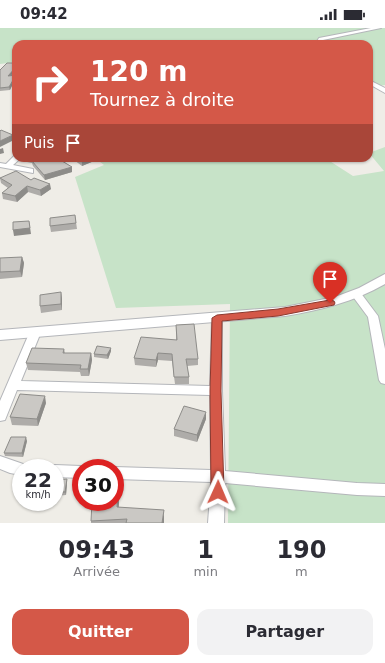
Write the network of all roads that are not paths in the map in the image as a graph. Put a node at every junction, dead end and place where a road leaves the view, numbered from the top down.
1 (379, 28) edge
2 (321, 40) edge
3 (373, 84) edge
4 (385, 91) edge
5 (4, 166) edge
6 (30, 171) dead end
7 (385, 278) edge
8 (356, 294) junction
9 (217, 318) junction
10 (35, 332) junction
11 (0, 335) edge
12 (385, 380) edge
13 (14, 385) junction
14 (216, 391) junction
15 (0, 416) edge
16 (0, 462) edge
17 (12, 468) edge
18 (124, 473) edge
19 (218, 476) junction
20 (385, 490) edge
21 (216, 523) edge

1 - 2 street
3 - 4 street
5 - 6 street
7 - 8 street
8 - 9 street
8 - 12 street
9 - 10 street
9 - 14 street
10 - 11 street
10 - 13 street
13 - 14 street
13 - 15 street
14 - 19 street
16 - 17 street
18 - 19 street
19 - 20 street
19 - 21 street

